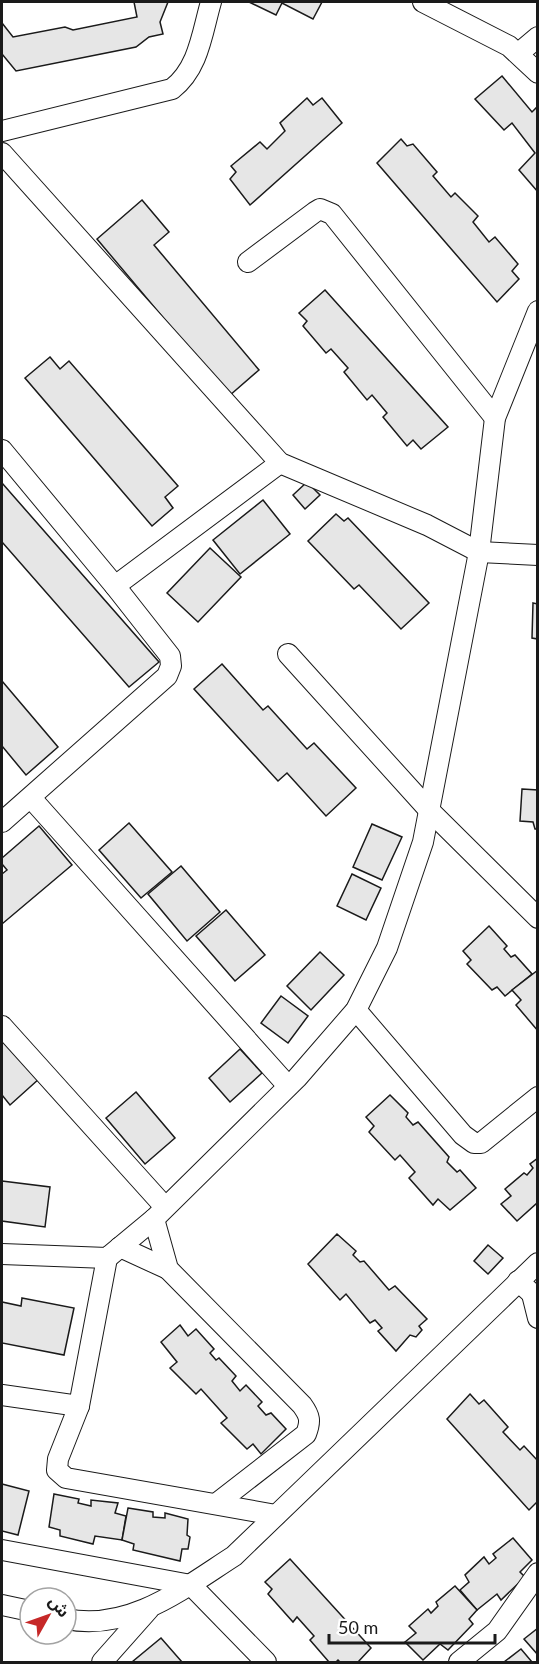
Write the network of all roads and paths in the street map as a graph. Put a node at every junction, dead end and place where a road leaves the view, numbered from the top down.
1 (211, 2) edge
2 (423, 2) edge
3 (537, 37) edge
4 (519, 53) junction
5 (537, 73) edge
6 (2, 131) edge
7 (2, 153) edge
8 (248, 262) dead end
9 (537, 311) edge
10 (495, 418) junction
11 (2, 450) edge
12 (279, 463) junction
13 (479, 552) junction
14 (537, 555) edge
15 (115, 586) junction
16 (288, 654) dead end
17 (31, 798) junction
18 (429, 810) junction
19 (2, 822) edge
20 (537, 918) edge
21 (356, 1010) junction
22 (2, 1026) edge
23 (288, 1086) junction
24 (537, 1097) edge
25 (160, 1213) junction
26 (113, 1253) junction
27 (2, 1254) edge
28 (537, 1263) edge
29 (168, 1269) junction
30 (529, 1292) edge
31 (537, 1318) edge
32 (2, 1395) edge
33 (79, 1406) junction
34 (216, 1504) junction
35 (276, 1515) junction
36 (2, 1550) edge
37 (537, 1573) edge
38 (191, 1585) junction
39 (2, 1605) edge
40 (18, 1608) edge
41 (149, 1609) junction
42 (78, 1621) edge
43 (102, 1662) edge
44 (266, 1662) edge
45 (459, 1662) edge

1 - 6 street
2 - 4 street
3 - 4 street
4 - 5 street
7 - 12 street
8 - 10 street
9 - 10 street
10 - 13 street
11 - 15 street
12 - 13 street
12 - 15 street
13 - 14 street
13 - 18 street
15 - 17 street
16 - 18 street
17 - 19 street
17 - 23 street
18 - 20 street
18 - 21 street
21 - 23 street
21 - 24 street
22 - 25 street
23 - 25 street
25 - 26 street
25 - 29 street
26 - 27 street
26 - 29 street
26 - 33 street
28 - 30 street
29 - 34 street
30 - 31 street
30 - 35 street
32 - 33 street
33 - 34 street
34 - 35 street
35 - 38 street
36 - 38 street
37 - 45 street
38 - 41 street
38 - 44 street
39 - 40 street
41 - 42 street
41 - 43 street

